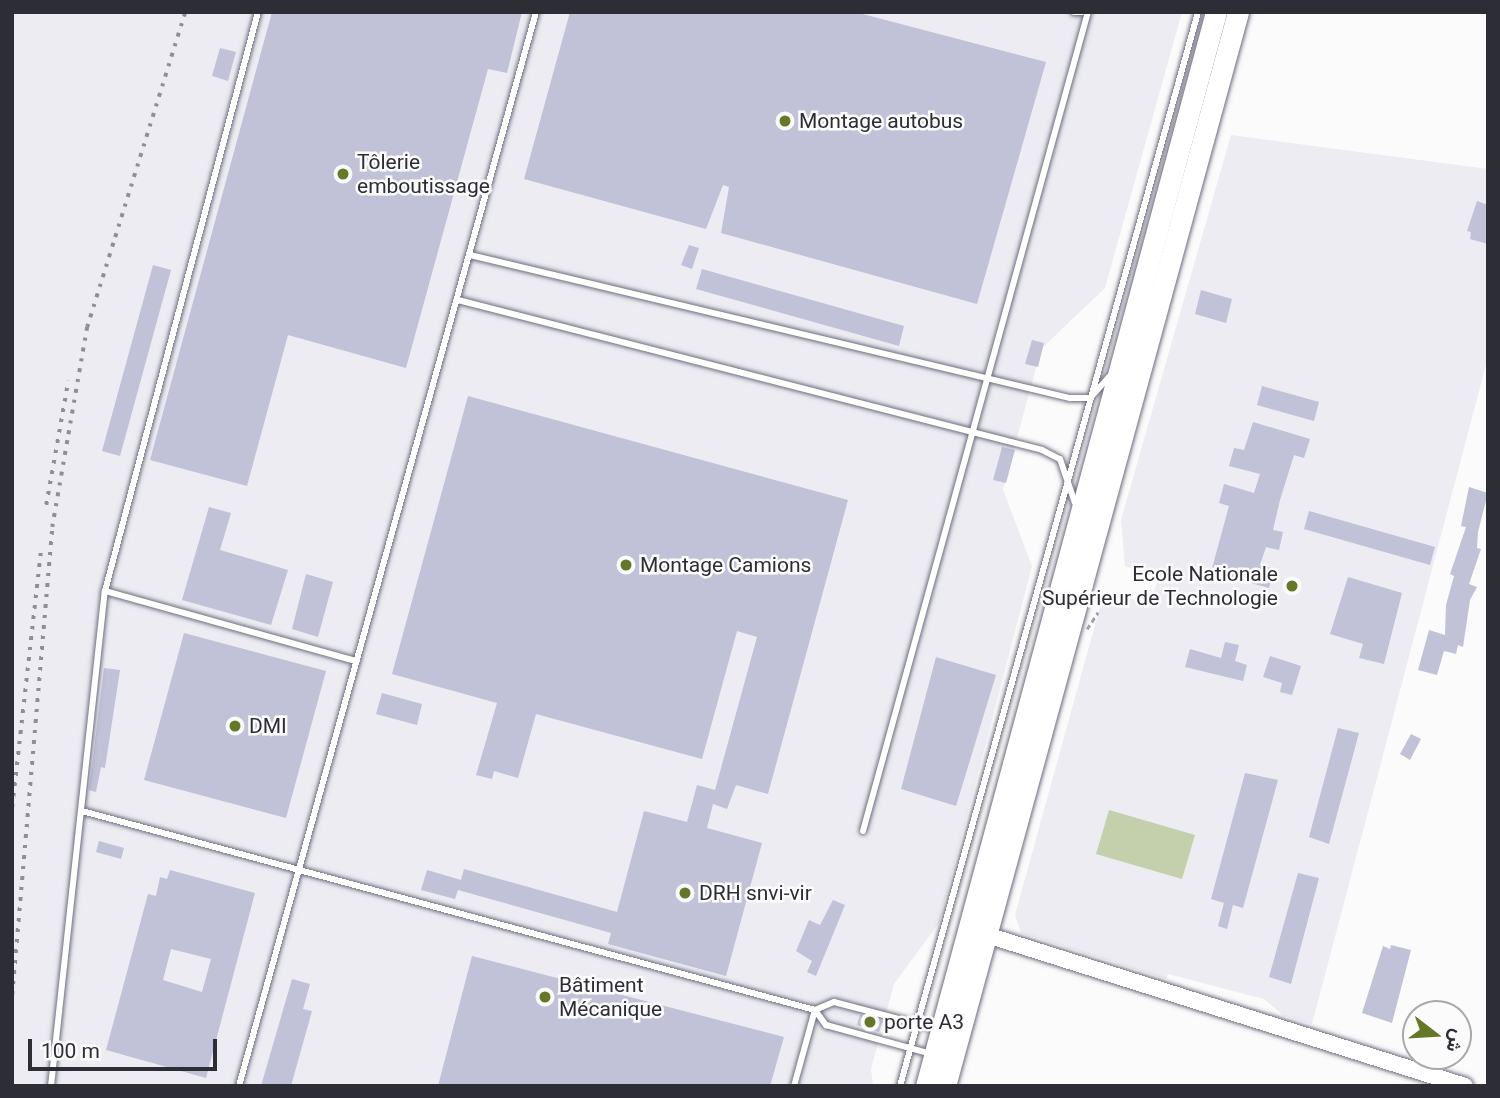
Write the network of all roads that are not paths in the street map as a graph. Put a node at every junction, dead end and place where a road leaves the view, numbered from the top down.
1 (258, 12) edge
2 (536, 12) edge
3 (1074, 12) edge
4 (1085, 12) edge
5 (1198, 12) edge
6 (1216, 12) edge
7 (1238, 12) edge
8 (470, 255) junction
9 (458, 300) junction
10 (1122, 361) junction
11 (987, 381) junction
12 (1090, 398) junction
13 (973, 430) junction
14 (1068, 475) junction
15 (1079, 522) junction
16 (105, 592) junction
17 (356, 661) junction
18 (82, 811) junction
19 (863, 831) dead end
20 (299, 870) junction
21 (987, 935) junction
22 (815, 1010) junction
23 (918, 1024) junction
24 (942, 1030) junction
25 (911, 1048) junction
26 (935, 1055) junction
27 (51, 1086) edge
28 (239, 1086) edge
29 (794, 1086) edge
30 (900, 1086) edge
31 (926, 1086) edge
32 (945, 1086) edge
33 (1465, 1086) edge

1 - 16 lane
2 - 8 lane
3 - 4 lane
4 - 11 lane
5 - 12 lane
6 - 10 highway
7 - 21 highway
8 - 9 lane
8 - 11 lane
9 - 13 lane
9 - 17 lane
10 - 12 lane
10 - 15 highway
11 - 12 lane
11 - 13 lane
12 - 14 lane
13 - 14 lane
13 - 19 lane
14 - 15 lane
14 - 23 lane
15 - 24 highway
16 - 17 lane
16 - 18 lane
17 - 20 lane
18 - 20 lane
18 - 27 lane
20 - 22 lane
20 - 28 lane
21 - 32 highway
21 - 33 street
22 - 23 lane
22 - 25 lane
22 - 29 lane
23 - 24 lane
23 - 25 lane
24 - 26 highway
25 - 26 lane
25 - 30 lane
26 - 31 highway

